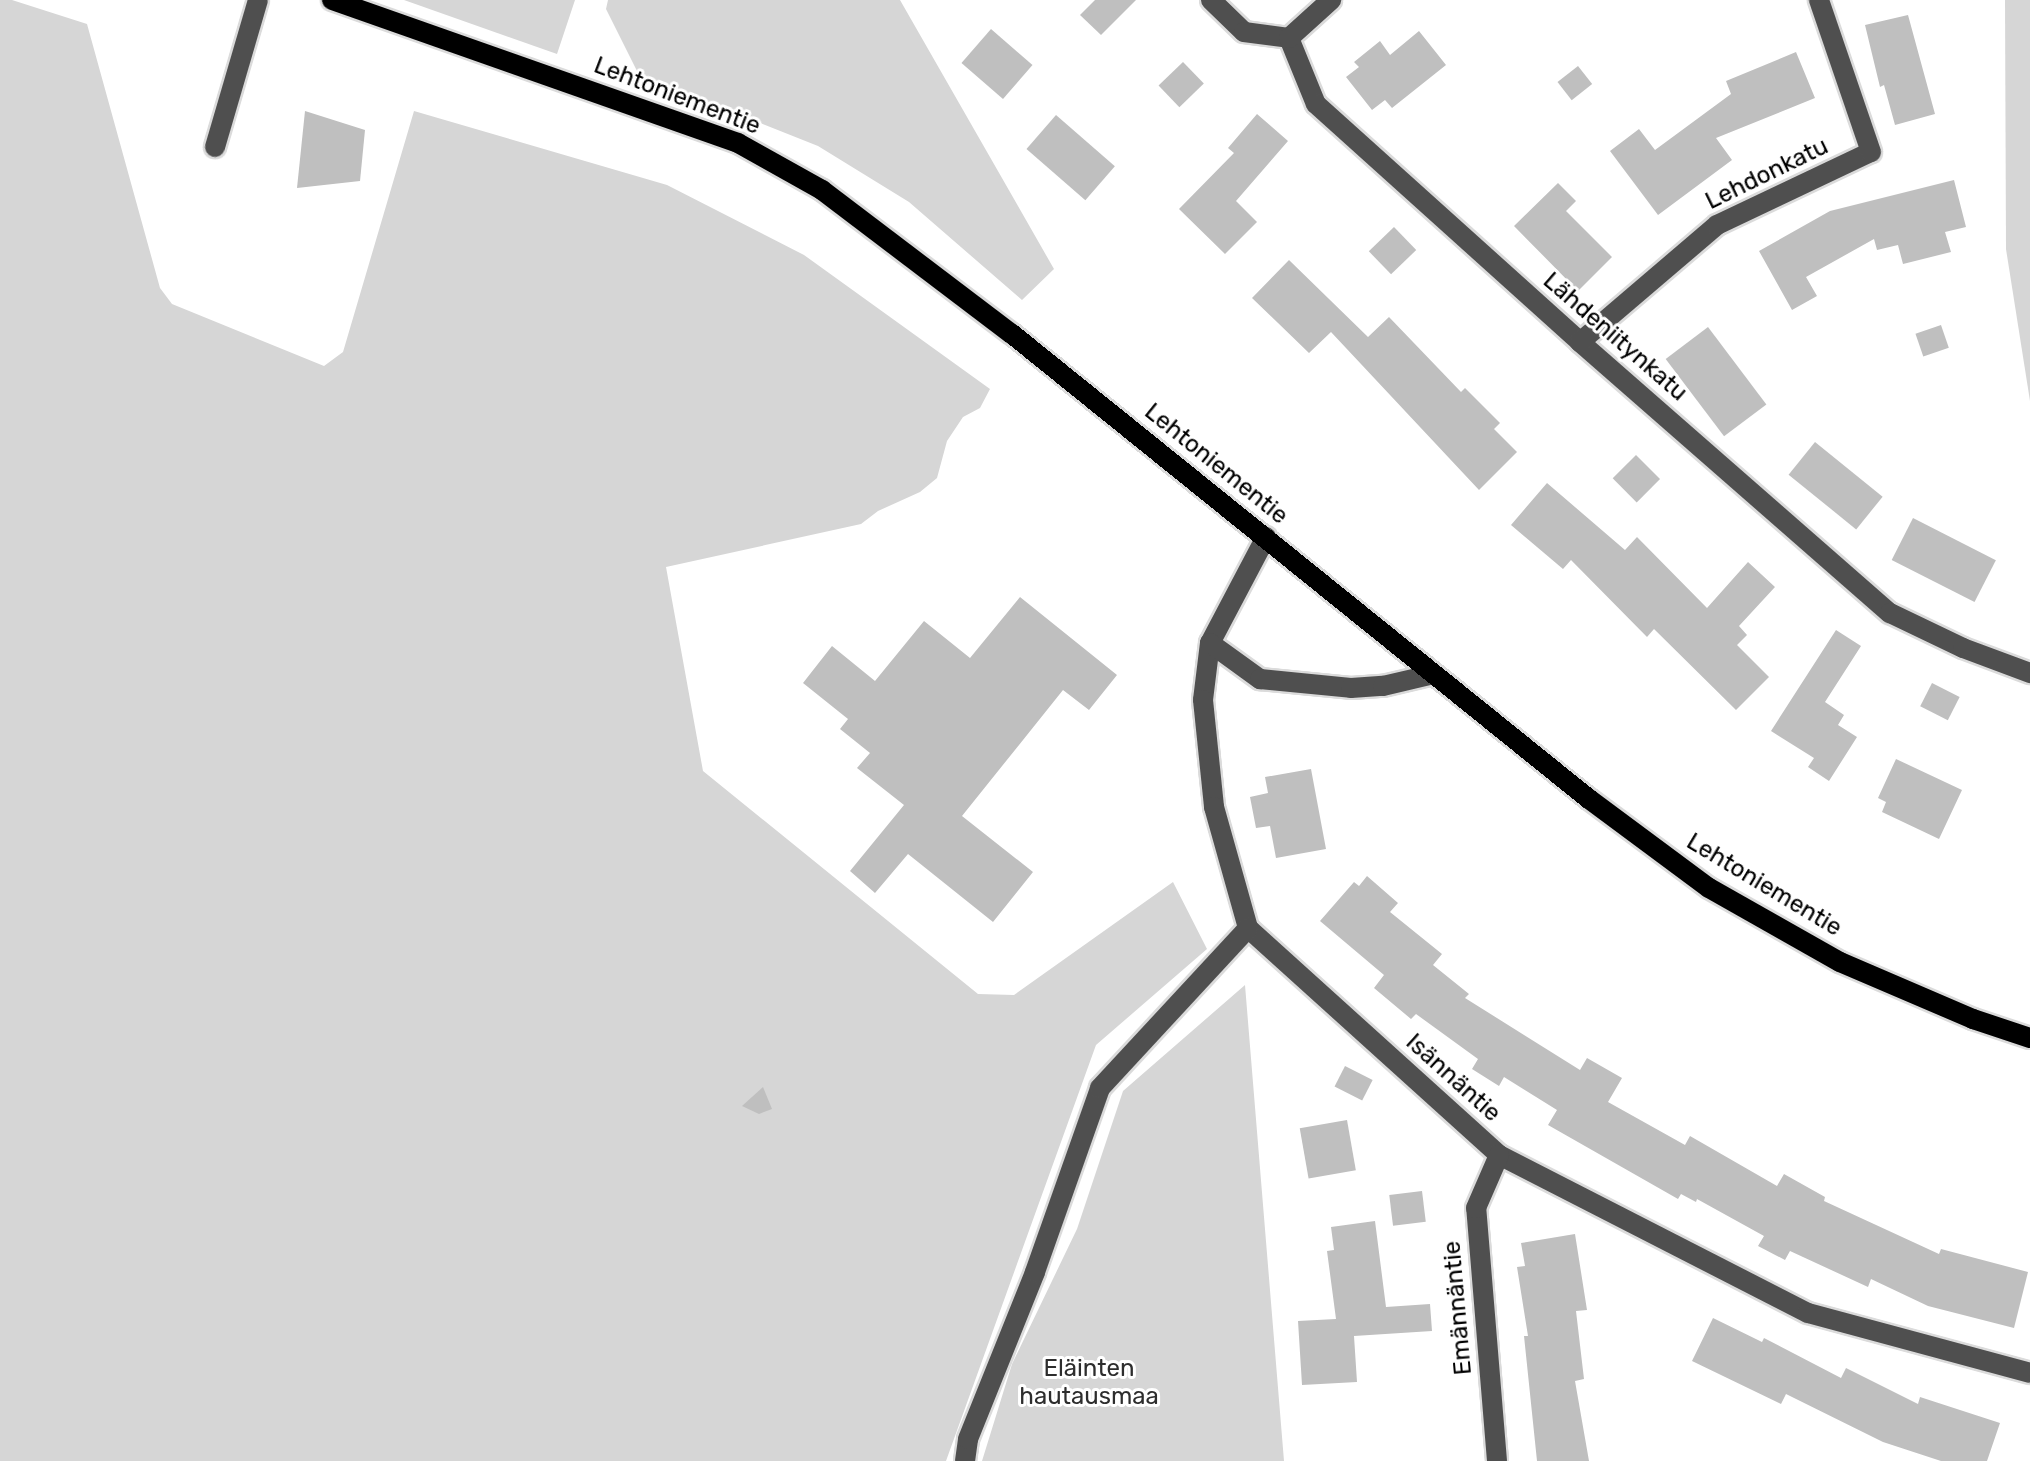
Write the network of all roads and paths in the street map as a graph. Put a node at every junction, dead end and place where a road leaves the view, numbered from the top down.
1 (258, 0) edge
2 (332, 0) edge
3 (1211, 0) edge
4 (1331, 0) edge
5 (1819, 0) edge
6 (1289, 38) junction
7 (215, 147) dead end
8 (1580, 342) junction
9 (1266, 537) junction
10 (1210, 643) junction
11 (2030, 673) edge
12 (1434, 674) junction
13 (1248, 928) junction
14 (2030, 1038) edge
15 (1499, 1155) junction
16 (2030, 1373) edge
17 (965, 1461) edge
18 (1497, 1461) edge

1 - 7 street
2 - 9 main road, Lehtoniementie
3 - 6 street
4 - 6 street
5 - 8 street, Lehdonkatu
6 - 8 street, Lähdeniitynkatu
8 - 11 street, Lähdeniitynkatu
9 - 10 street
9 - 12 main road, Lehtoniementie
10 - 12 street
10 - 13 street
12 - 14 main road, Lehtoniementie
13 - 15 street, Isännäntie
13 - 17 street
15 - 16 street, Isännäntie
15 - 18 street, Emännäntie

